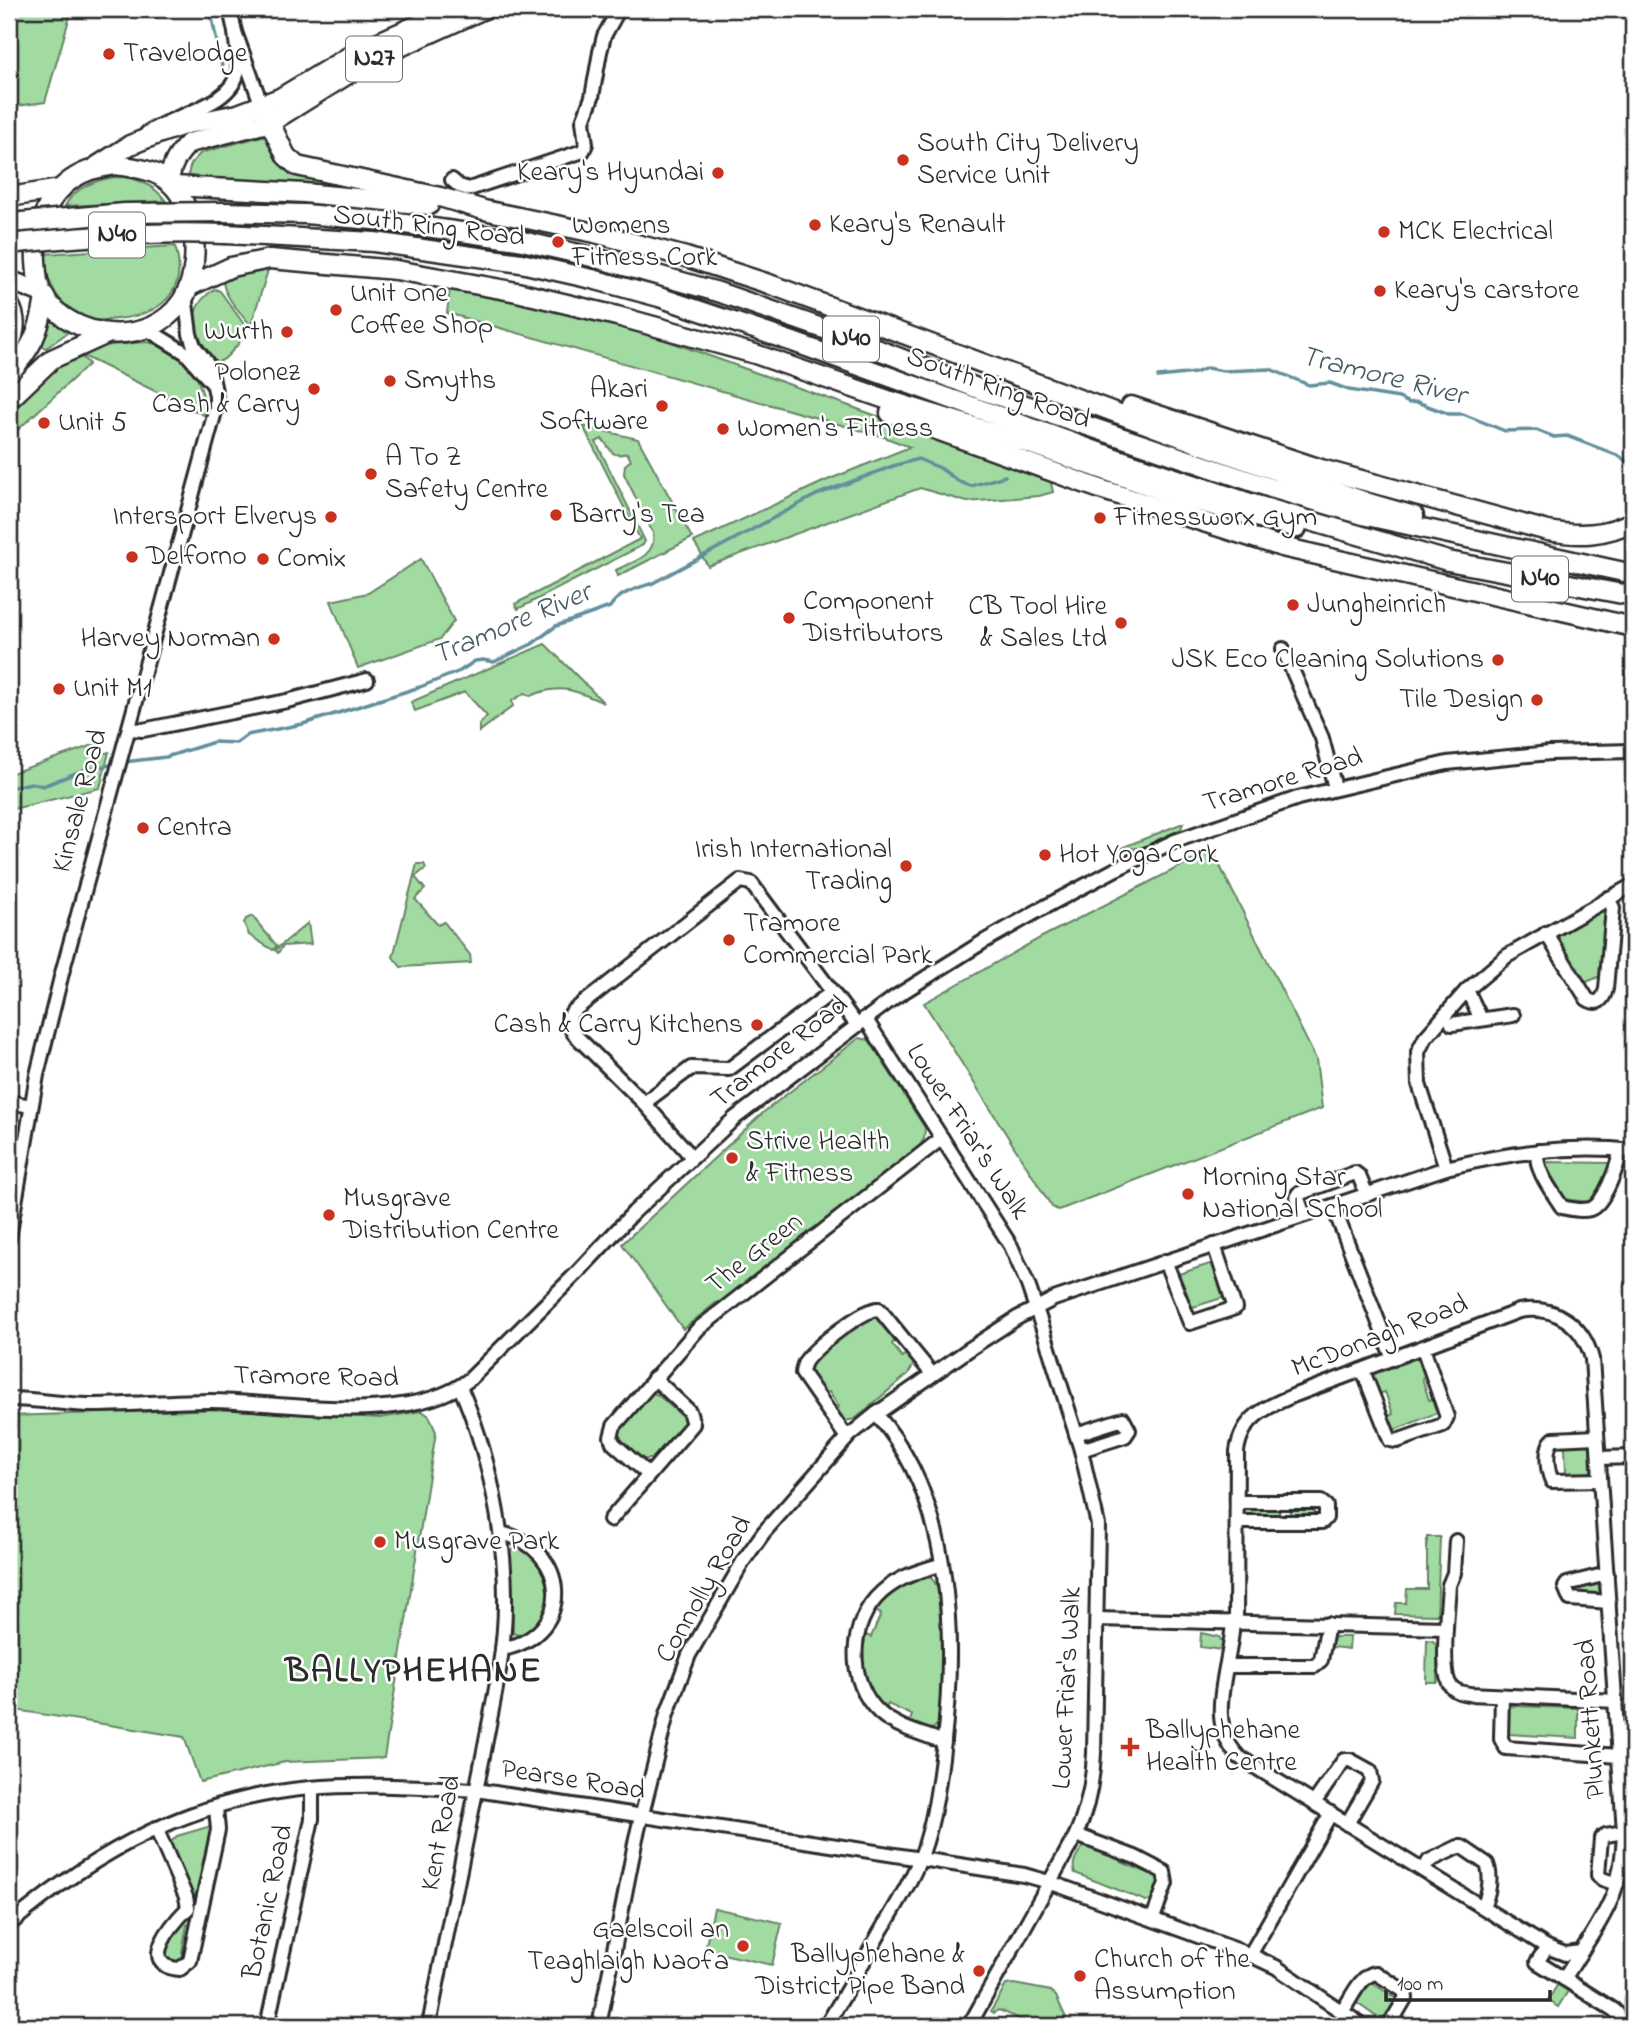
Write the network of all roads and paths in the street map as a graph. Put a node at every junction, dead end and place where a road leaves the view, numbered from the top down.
1 (230, 9) edge
2 (454, 9) edge
3 (484, 9) edge
4 (619, 9) edge
5 (235, 32) junction
6 (262, 106) junction
7 (271, 122) junction
8 (130, 145) junction
9 (88, 171) junction
10 (452, 180) dead end
11 (171, 184) junction
12 (61, 189) junction
13 (9, 197) edge
14 (484, 210) junction
15 (9, 223) edge
16 (9, 244) edge
17 (9, 280) edge
18 (187, 290) junction
19 (43, 295) junction
20 (9, 304) edge
21 (145, 328) junction
22 (671, 330) junction
23 (901, 333) junction
24 (107, 334) junction
25 (923, 342) junction
26 (9, 346) edge
27 (9, 373) edge
28 (212, 383) junction
29 (9, 400) edge
30 (1633, 521) edge
31 (1464, 538) junction
32 (1448, 561) junction
33 (1595, 567) junction
34 (1633, 574) edge
35 (1633, 596) edge
36 (1633, 627) edge
37 (1283, 649) dead end
38 (367, 680) dead end
39 (129, 729) junction
40 (1633, 751) edge
41 (1335, 788) junction
42 (1633, 886) edge
43 (1608, 898) junction
44 (1546, 933) junction
45 (1467, 990) junction
46 (832, 992) junction
47 (1513, 1016) dead end
48 (1481, 1018) junction
49 (860, 1021) junction
50 (1452, 1024) dead end
51 (9, 1102) edge
52 (644, 1103) junction
53 (31, 1106) junction
54 (942, 1139) junction
55 (1627, 1151) edge
56 (1538, 1152) junction
57 (691, 1156) junction
58 (1446, 1168) junction
59 (1367, 1195) junction
60 (1333, 1206) junction
61 (1304, 1215) junction
62 (9, 1238) edge
63 (1214, 1245) junction
64 (1165, 1261) junction
65 (1036, 1308) junction
66 (1423, 1348) junction
67 (1393, 1359) junction
68 (1592, 1359) joint
69 (1363, 1371) junction
70 (932, 1374) junction
71 (654, 1378) junction
72 (460, 1387) junction
73 (9, 1399) edge
74 (876, 1414) junction
75 (1076, 1434) junction
76 (850, 1435) junction
77 (1597, 1437) junction
78 (1081, 1450) junction
79 (1633, 1457) edge
80 (1599, 1458) junction
81 (649, 1475) junction
82 (1600, 1480) junction
83 (1237, 1502) junction
84 (1285, 1502) junction
85 (610, 1520) dead end
86 (1237, 1522) junction
87 (1286, 1522) junction
88 (501, 1533) junction
89 (1456, 1541) dead end
90 (940, 1564) junction
91 (1607, 1574) junction
92 (1609, 1602) junction
93 (1097, 1619) junction
94 (1235, 1621) junction
95 (1328, 1624) junction
96 (1446, 1628) junction
97 (502, 1650) junction
98 (1227, 1666) junction
99 (1503, 1696) junction
100 (1616, 1701) junction
101 (944, 1742) junction
102 (1619, 1756) junction
103 (312, 1788) junction
104 (476, 1790) junction
105 (1314, 1803) junction
106 (216, 1808) junction
107 (1331, 1813) junction
108 (641, 1816) junction
109 (1347, 1824) junction
110 (156, 1828) junction
111 (1624, 1832) junction
112 (1076, 1835) junction
113 (1628, 1859) edge
114 (919, 1860) junction
115 (1424, 1870) junction
116 (1049, 1882) junction
117 (1617, 1884) junction
118 (1483, 1906) junction
119 (1153, 1918) junction
120 (9, 1925) edge
121 (1547, 1947) junction
122 (1581, 1952) junction
123 (1250, 1955) junction
124 (1564, 1979) junction
125 (1342, 2012) junction
126 (268, 2026) edge
127 (429, 2026) edge
128 (599, 2026) edge
129 (827, 2026) edge
130 (969, 2026) edge
131 (1363, 2026) edge
132 (1389, 2026) edge
133 (1623, 2026) edge

1 - 5 street
2 - 6 highway, N27
3 - 7 highway, N27
4 - 10 street
5 - 6 street
5 - 8 street
6 - 7 highway
6 - 8 highway, N27
7 - 11 highway, N27
7 - 14 highway
8 - 9 highway, N27
9 - 11 highway, N27
9 - 12 highway, N27
11 - 14 highway
11 - 18 highway
12 - 13 highway
12 - 19 highway, N27
14 - 23 highway
15 - 31 highway, South Ring Road / N40, bridge
16 - 32 highway, South Ring Road / N40, bridge
17 - 19 highway
18 - 21 highway
18 - 22 highway
18 - 28 street, Kinsale Road
19 - 24 highway
19 - 27 highway, N27
20 - 26 highway
21 - 24 highway
21 - 28 street
22 - 32 highway
22 - 36 highway
23 - 25 highway
23 - 30 highway
24 - 29 highway
25 - 31 highway
25 - 33 highway
28 - 39 street, Kinsale Road
31 - 33 highway, South Ring Road / N40
32 - 35 highway, South Ring Road / N40
33 - 34 highway, South Ring Road / N40
37 - 41 street
38 - 39 street
39 - 53 street, Kinsale Road
40 - 41 street, Tramore Road
41 - 49 street, Tramore Road
42 - 43 street
43 - 44 street
43 - 44 street
44 - 45 street
45 - 48 street
45 - 58 street
46 - 49 street, Lower Friar's Walk
46 - 52 street
46 - 52 street, Lower Friar's Walk
47 - 48 street
48 - 50 street
49 - 54 street, Lower Friar's Walk
49 - 57 street, Tramore Road
51 - 53 street
52 - 57 street
53 - 62 street, Kinsale Road
54 - 65 street, Lower Friar's Walk
54 - 71 street, The Green
55 - 56 street, Connolly Road
55 - 56 street, Connolly Road
56 - 58 street, Connolly Road
57 - 72 street, Tramore Road
58 - 59 street, Connolly Road
59 - 60 street, Connolly Road
59 - 61 street
60 - 61 street, Connolly Road
60 - 67 street
61 - 63 street, Connolly Road
63 - 64 street, Connolly Road
63 - 64 street
64 - 65 street, Connolly Road
65 - 70 street, Connolly Road
65 - 75 street, Lower Friar's Walk
66 - 67 street, McDonagh Road
66 - 68 street, McDonagh Road
66 - 69 street
67 - 69 street, McDonagh Road
68 - 77 street, Plunkett Road
69 - 83 street, McDonagh Road
70 - 74 street, Connolly Road
70 - 76 street
71 - 81 street, The Green
71 - 81 street
72 - 73 street, Tramore Road
72 - 88 street, Kent Road
74 - 76 street, Connolly Road
74 - 90 street
75 - 78 street, Lower Friar's Walk
75 - 78 street
76 - 108 street, Connolly Road
77 - 80 street, Plunkett Road
77 - 82 street
78 - 93 street, Lower Friar's Walk
79 - 80 street
80 - 82 street, Plunkett Road
81 - 85 street
82 - 91 street, Plunkett Road
83 - 84 street
83 - 86 street, McDonagh Road
84 - 87 street
84 - 87 street
86 - 87 street
86 - 94 street, McDonagh Road
88 - 97 street, Kent Road
88 - 97 street
89 - 96 street
90 - 101 street
90 - 101 street
91 - 92 street, Plunkett Road
91 - 92 street, Plunkett Road
92 - 100 street, Plunkett Road
93 - 94 street
93 - 112 street, Lower Friar's Walk
94 - 95 street
94 - 98 street, McDonagh Road
95 - 96 street
95 - 98 street
96 - 99 street
97 - 104 street, Kent Road
98 - 105 street, McDonagh Road
99 - 100 street
99 - 102 street
100 - 102 street, Plunkett Road
101 - 114 street
102 - 111 street, Plunkett Road
103 - 104 street, Pearse Road
103 - 106 street, Pearse Road
103 - 126 street, Botanic Road
104 - 108 street, Pearse Road
104 - 127 street, Kent Road
105 - 107 street, McDonagh Road
105 - 109 street
106 - 110 street, Pearse Road
106 - 110 street
107 - 109 street, McDonagh Road
107 - 123 street
108 - 114 street, Pearse Road
108 - 128 street, Connolly Road
109 - 115 street, McDonagh Road
110 - 120 street, Pearse Road
111 - 113 street, Plunkett Road
111 - 117 street
112 - 116 street, Lower Friar's Walk
112 - 119 street
113 - 117 street, Plunkett Road
114 - 116 street, Pearse Road
114 - 129 street
115 - 118 street, McDonagh Road
115 - 118 street
116 - 119 street, Pearse Road
116 - 130 street, Lower Friar's Walk
117 - 122 street, Plunkett Road
118 - 121 street, McDonagh Road
119 - 123 street, Pearse Road
121 - 122 street
121 - 124 street
122 - 124 street, Plunkett Road
123 - 125 street, Pearse Road
124 - 133 street
125 - 131 street, Pearse Road
125 - 132 street

